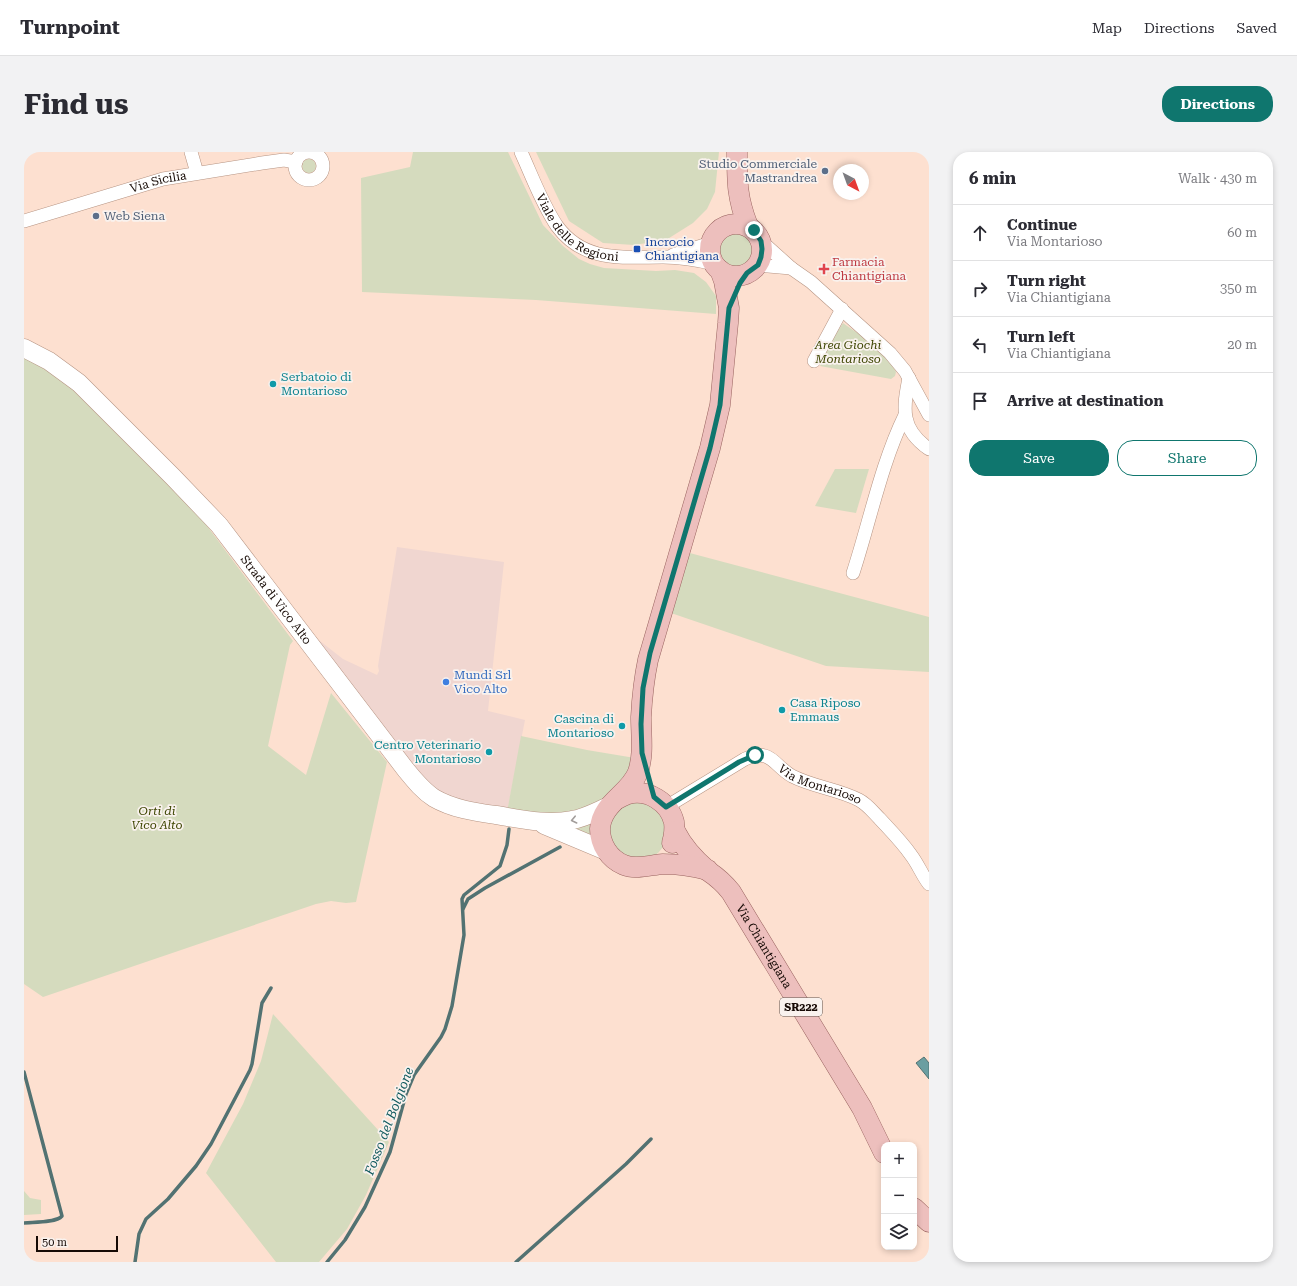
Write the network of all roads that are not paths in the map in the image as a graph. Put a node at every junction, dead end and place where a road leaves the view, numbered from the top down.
1 (191, 152) edge
2 (522, 152) edge
3 (737, 152) edge
4 (296, 162) dead end
5 (197, 173) junction
6 (737, 188) junction
7 (24, 221) edge
8 (728, 225) junction
9 (748, 226) junction
10 (761, 241) junction
11 (711, 243) junction
12 (665, 257) junction
13 (717, 267) junction
14 (791, 268) junction
15 (752, 269) junction
16 (729, 308) junction
17 (842, 309) junction
18 (24, 348) edge
19 (814, 361) dead end
20 (909, 378) junction
21 (905, 415) junction
22 (929, 415) edge
23 (929, 449) edge
24 (853, 573) dead end
25 (642, 753) junction
26 (667, 801) junction
27 (613, 803) junction
28 (536, 822) junction
29 (675, 830) junction
30 (606, 851) junction
31 (645, 866) junction
32 (708, 870) junction
33 (929, 884) edge
34 (881, 1147) edge
35 (917, 1211) edge
36 (929, 1222) edge

1 - 5 street
2 - 12 street, Viale delle Regioni
3 - 6 main road
4 - 5 street, Via Sicilia
5 - 7 street, Via Sicilia
6 - 8 main road
6 - 9 main road
8 - 9 main road
8 - 11 main road
9 - 10 main road
10 - 14 street
10 - 15 main road, Via Chiantigiana
11 - 12 street, Viale delle Regioni
11 - 13 main road, Via Chiantigiana
12 - 13 street, Viale delle Regioni
13 - 15 main road
13 - 16 main road, Via Chiantigiana
14 - 15 street
14 - 17 street
15 - 16 main road, Via Chiantigiana
16 - 25 main road, Via Chiantigiana
17 - 19 street
17 - 20 street
18 - 28 street, Strada di Vico Alto
20 - 21 street
20 - 22 street
21 - 23 street
21 - 24 street
25 - 26 main road, Via Chiantigiana
25 - 27 main road, Via Chiantigiana
26 - 27 main road
26 - 29 main road, Via Chiantigiana
26 - 33 street, Via Montarioso
27 -> 28 street, Strada di Vico Alto
27 - 30 main road, Via Chiantigiana
28 - 30 street, Strada di Vico Alto
29 - 31 main road, Via Chiantigiana
29 - 32 main road, Via Chiantigiana
30 - 31 main road, Via Chiantigiana
31 - 32 main road, Via Chiantigiana
32 - 34 main road, Via Chiantigiana / SR222
35 - 36 main road

